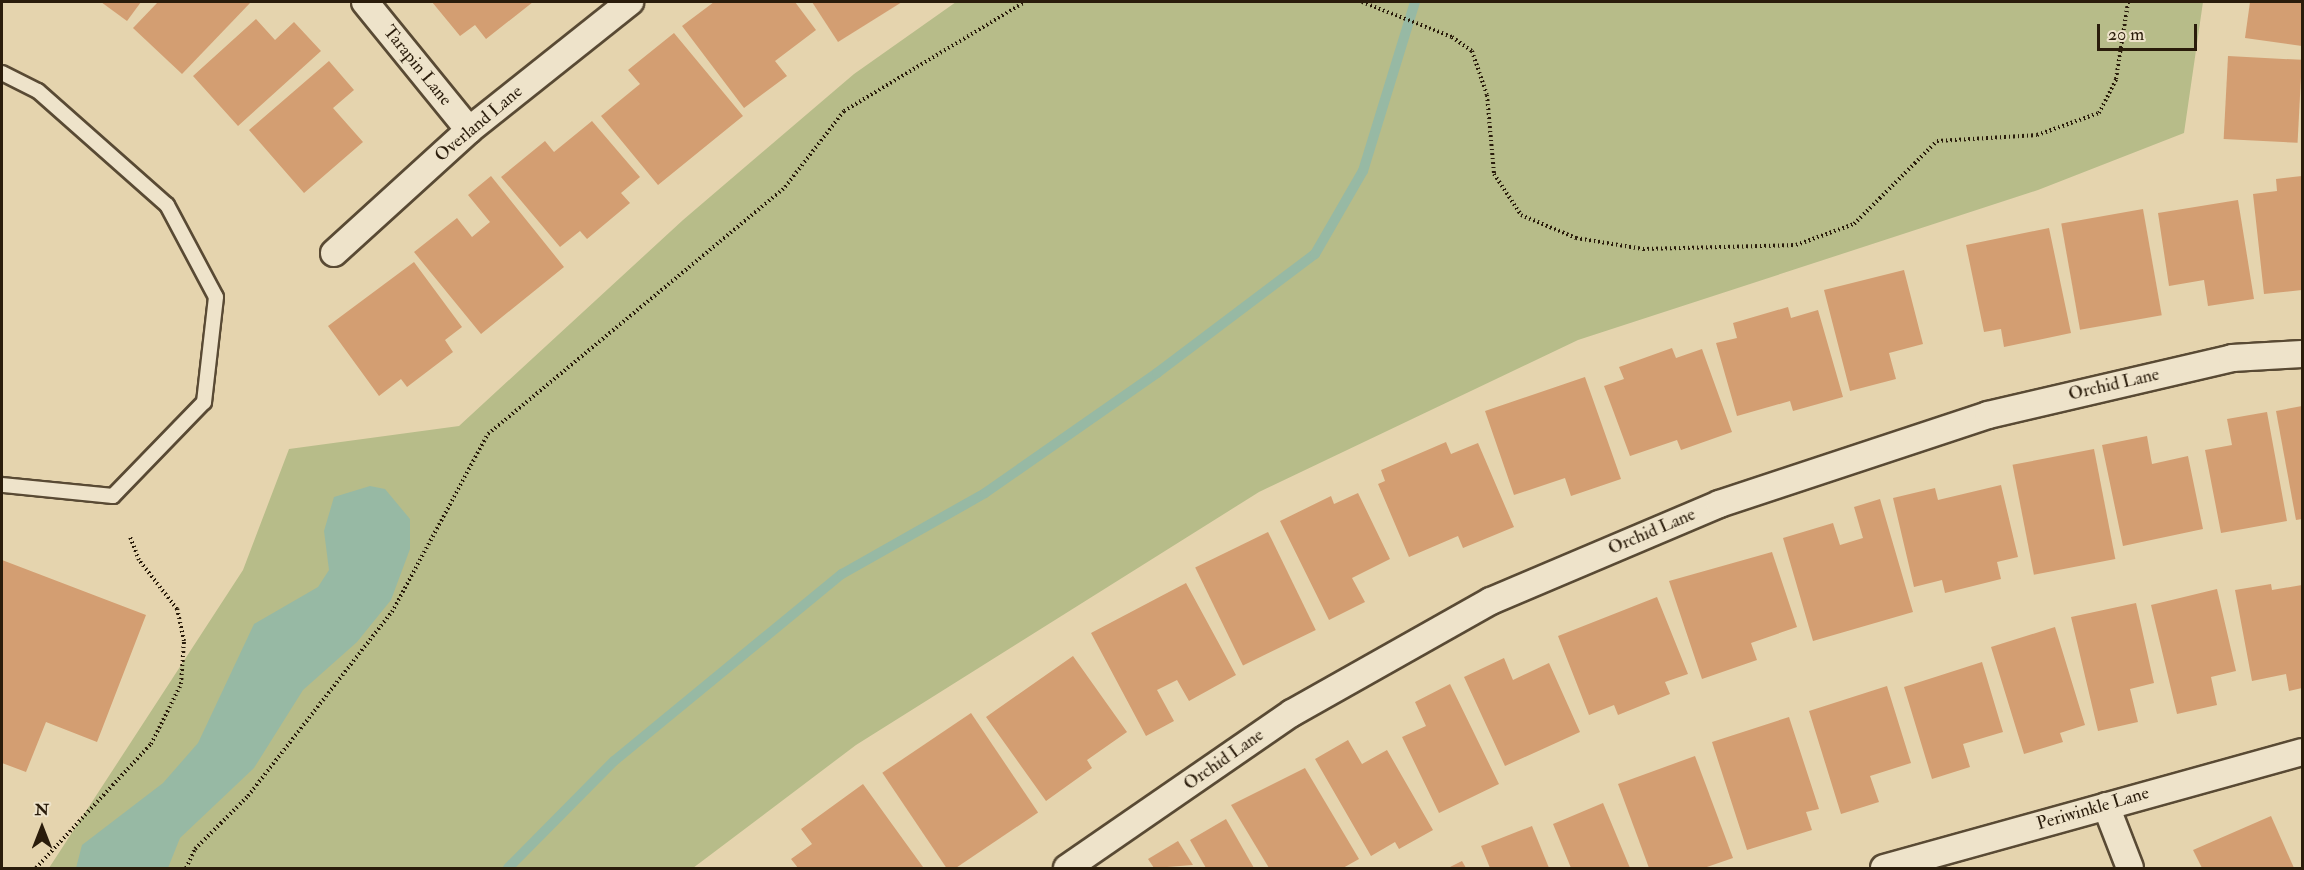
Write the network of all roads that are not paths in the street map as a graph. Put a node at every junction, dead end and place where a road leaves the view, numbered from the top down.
1 (365, 2) edge
2 (630, 2) edge
3 (2, 73) edge
4 (469, 130) junction
5 (334, 253) dead end
6 (2302, 354) edge
7 (2, 486) edge
8 (2302, 752) edge
9 (2106, 806) junction
10 (1066, 868) edge
11 (1884, 868) edge
12 (2130, 868) edge

1 - 4 street, Tarapin Lane
2 - 4 street, Overland Lane
3 - 7 lane
4 - 5 street, Overland Lane
6 - 10 street, Orchid Lane
8 - 9 street, Periwinkle Lane
9 - 11 street, Periwinkle Lane
9 - 12 street

